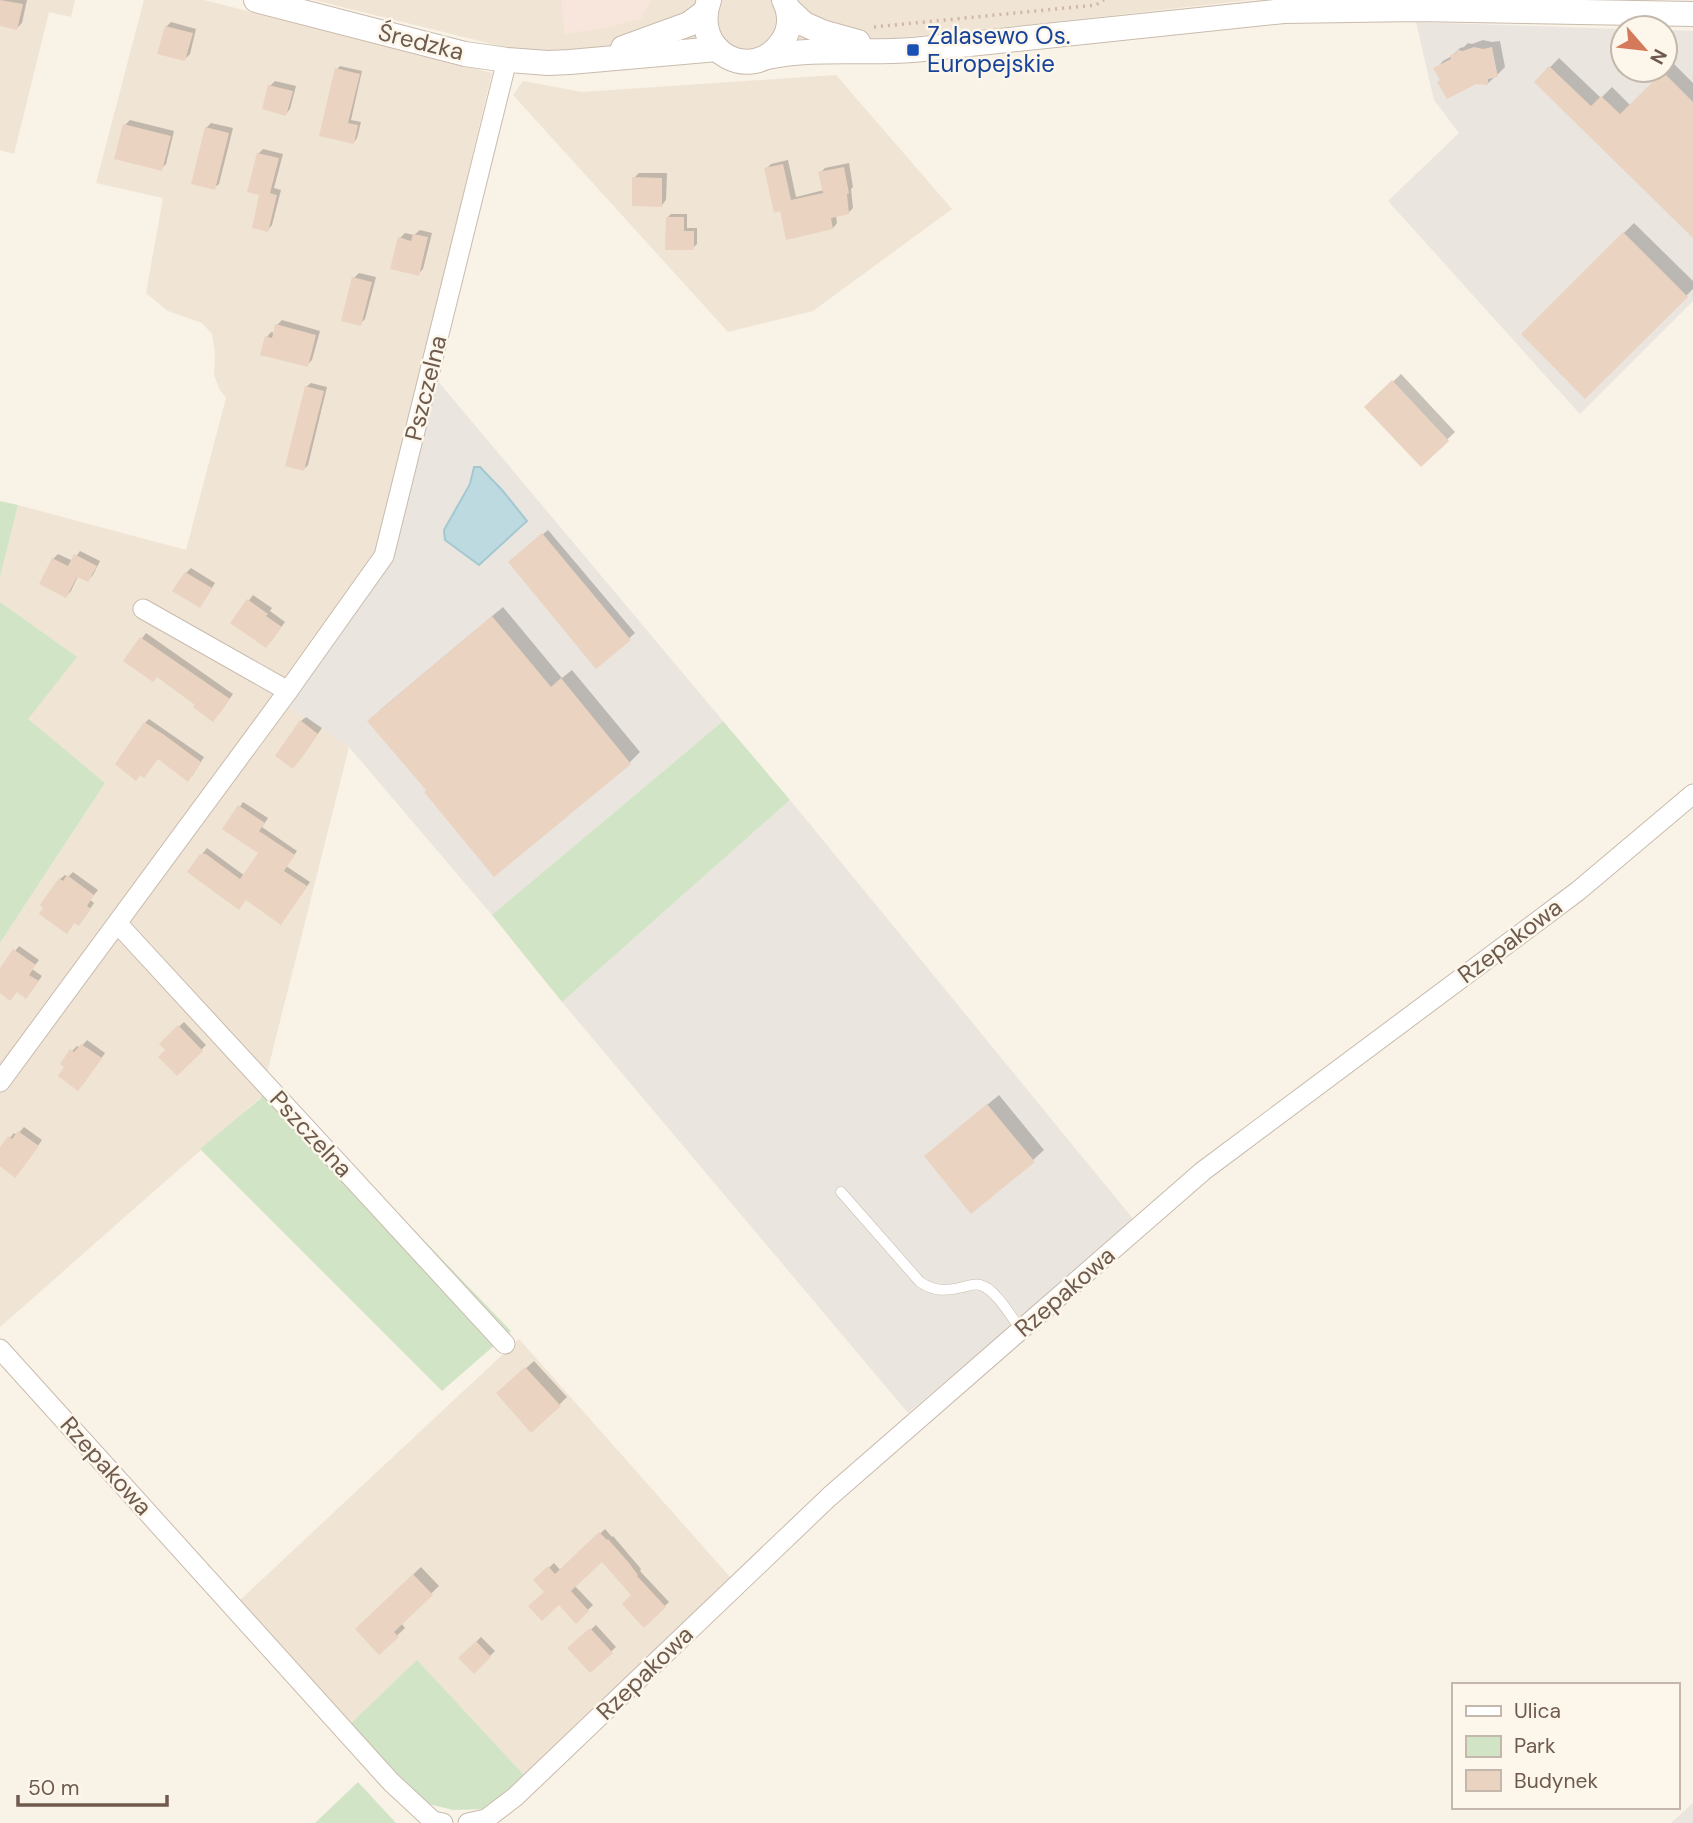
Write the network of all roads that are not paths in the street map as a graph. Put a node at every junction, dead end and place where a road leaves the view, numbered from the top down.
1 (256, 0) edge
2 (786, 4) edge
3 (707, 6) edge
4 (1254, 7) edge
5 (1682, 9) edge
6 (717, 49) junction
7 (893, 52) junction
8 (767, 57) junction
9 (508, 60) junction
10 (590, 60) junction
11 (143, 610) dead end
12 (288, 691) junction
13 (1693, 794) edge
14 (118, 924) junction
15 (0, 1082) edge
16 (841, 1192) dead end
17 (1021, 1330) junction
18 (505, 1344) dead end
19 (0, 1349) edge
20 (443, 1823) edge
21 (468, 1823) edge

1 - 9 street, Średzka
2 - 7 street
2 - 8 street
3 - 6 street
3 - 10 street, Średzka
4 - 5 street
4 - 7 street
6 - 8 street
6 - 10 street, Średzka
7 - 8 street
9 - 10 street, Średzka
9 - 12 street, Pszczelna
11 - 12 street
12 - 14 street, Pszczelna
13 - 17 street, Rzepakowa
14 - 15 street, Pszczelna
14 - 18 street, Pszczelna
16 - 17 lane
17 - 21 street, Rzepakowa
19 - 20 street, Rzepakowa

